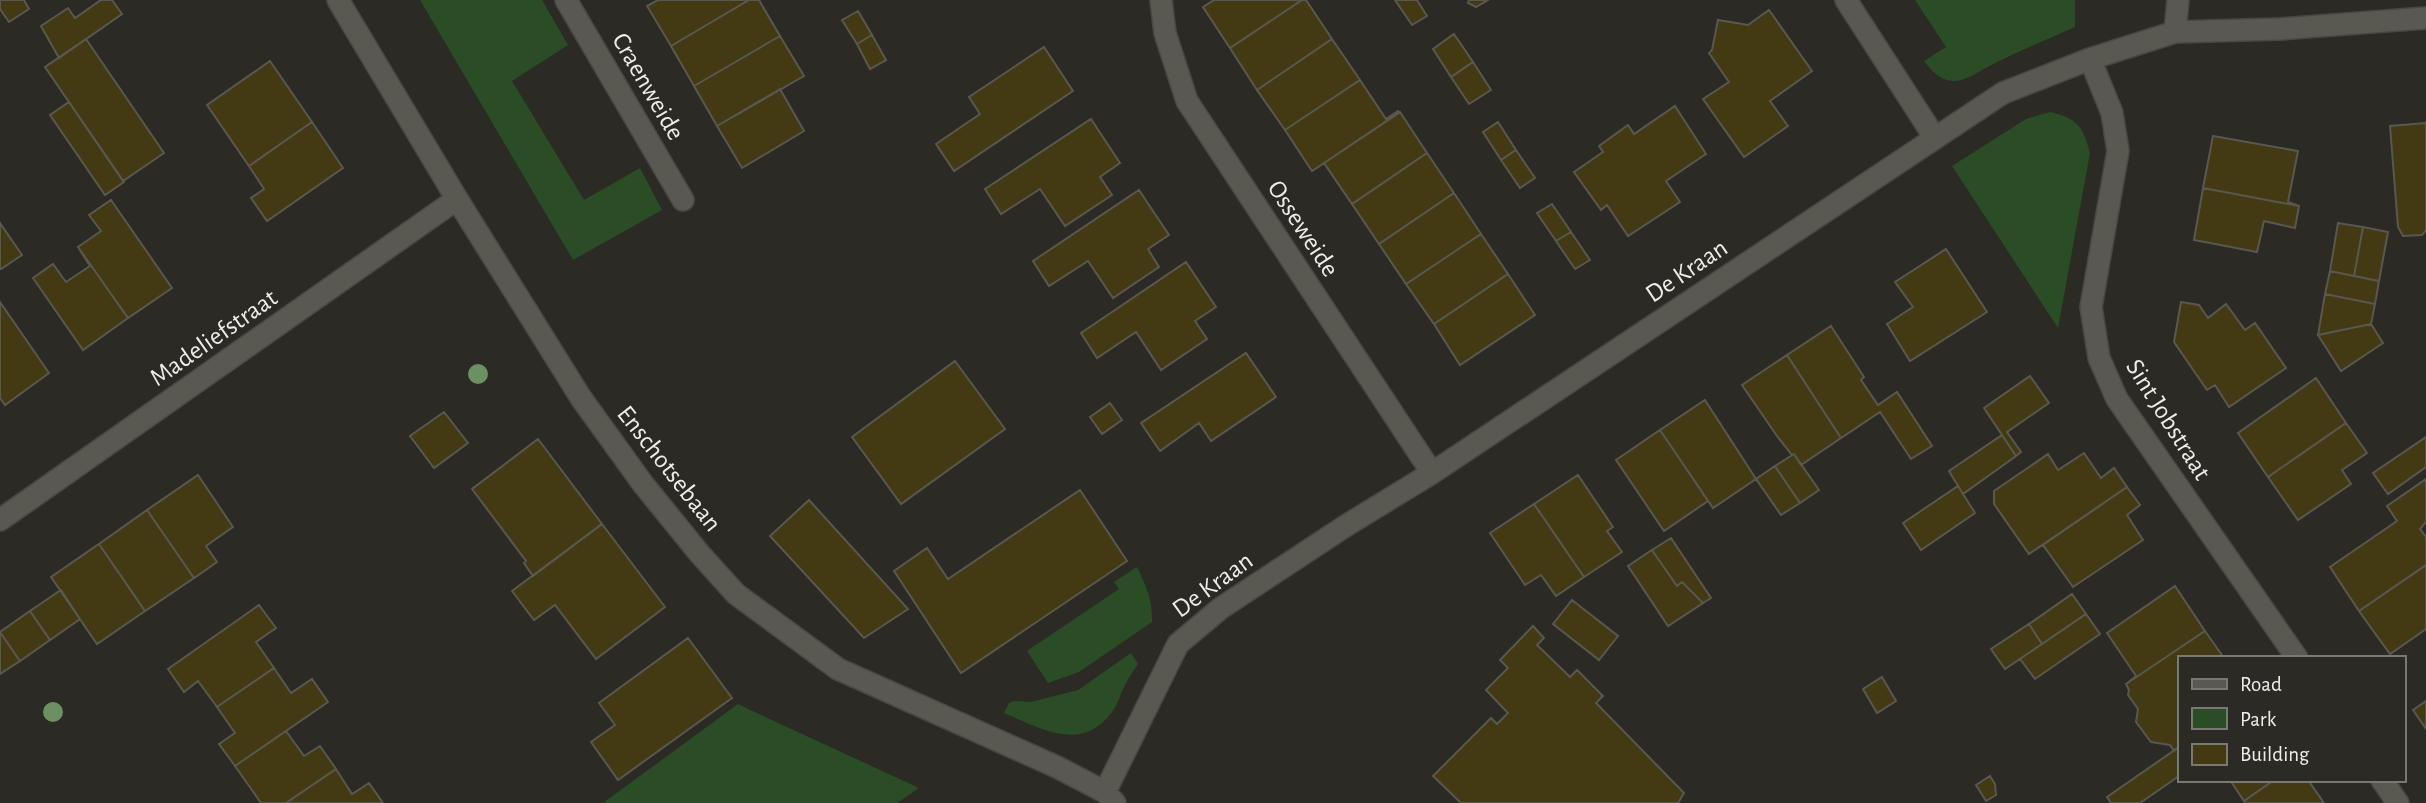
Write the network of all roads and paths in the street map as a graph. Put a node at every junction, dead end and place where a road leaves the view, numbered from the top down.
1 (338, 0) edge
2 (566, 0) edge
3 (1161, 0) edge
4 (1846, 0) edge
5 (2178, 0) edge
6 (2426, 18) edge
7 (2175, 32) junction
8 (2090, 59) junction
9 (1935, 138) junction
10 (457, 200) junction
11 (683, 200) dead end
12 (1432, 472) junction
13 (0, 520) edge
14 (2296, 656) edge
15 (2383, 782) edge
16 (1110, 798) edge
17 (2398, 803) edge

1 - 10 street, Enschotsebaan
2 - 11 street, Craenweide
3 - 12 street, Osseweide
4 - 9 street
5 - 7 street
6 - 7 street, De Kraan
7 - 8 street, De Kraan
8 - 9 street, De Kraan
8 - 14 street, Sint Jobstraat
9 - 12 street, De Kraan
10 - 13 street, Madeliefstraat
10 - 16 street, Enschotsebaan
12 - 16 street, De Kraan
15 - 17 street

